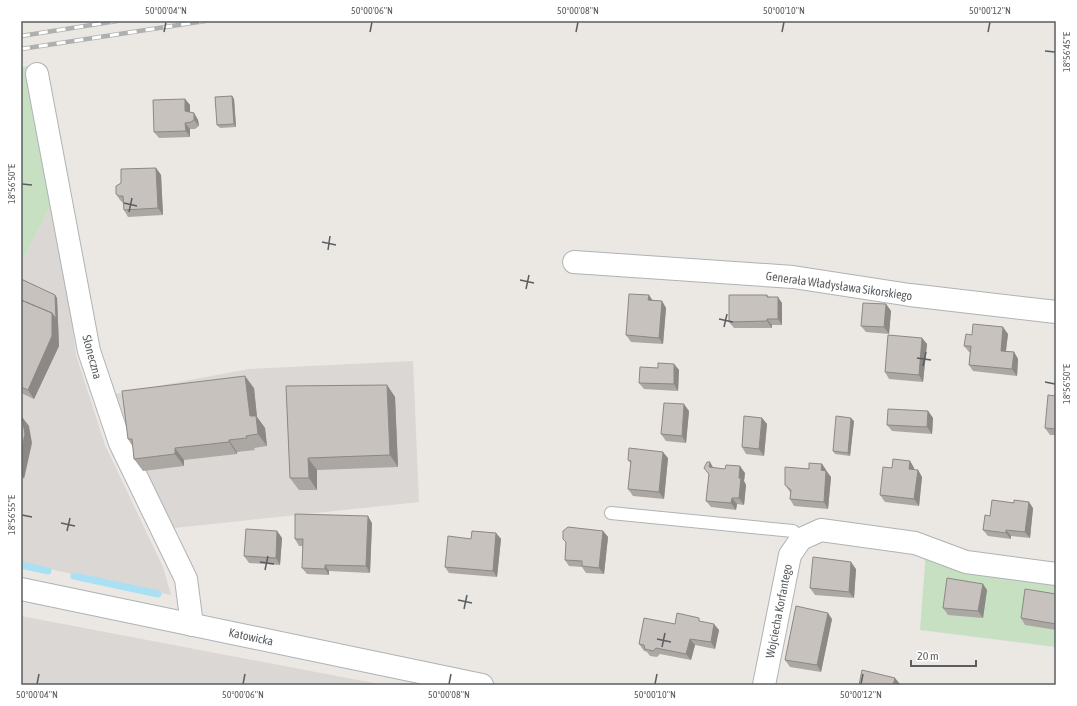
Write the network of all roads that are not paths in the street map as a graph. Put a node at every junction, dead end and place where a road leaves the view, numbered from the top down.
1 (37, 74) dead end
2 (574, 262) dead end
3 (1056, 312) edge
4 (611, 513) dead end
5 (801, 539) junction
6 (1056, 574) edge
7 (21, 590) edge
8 (192, 625) junction
9 (482, 685) edge
10 (764, 685) edge

1 - 8 street, Słoneczna
2 - 3 street, Generała Władysława Sikorskiego
4 - 5 lane
5 - 6 street
5 - 10 street, Wojciecha Korfantego
7 - 8 street, Katowicka
8 - 9 street, Katowicka

